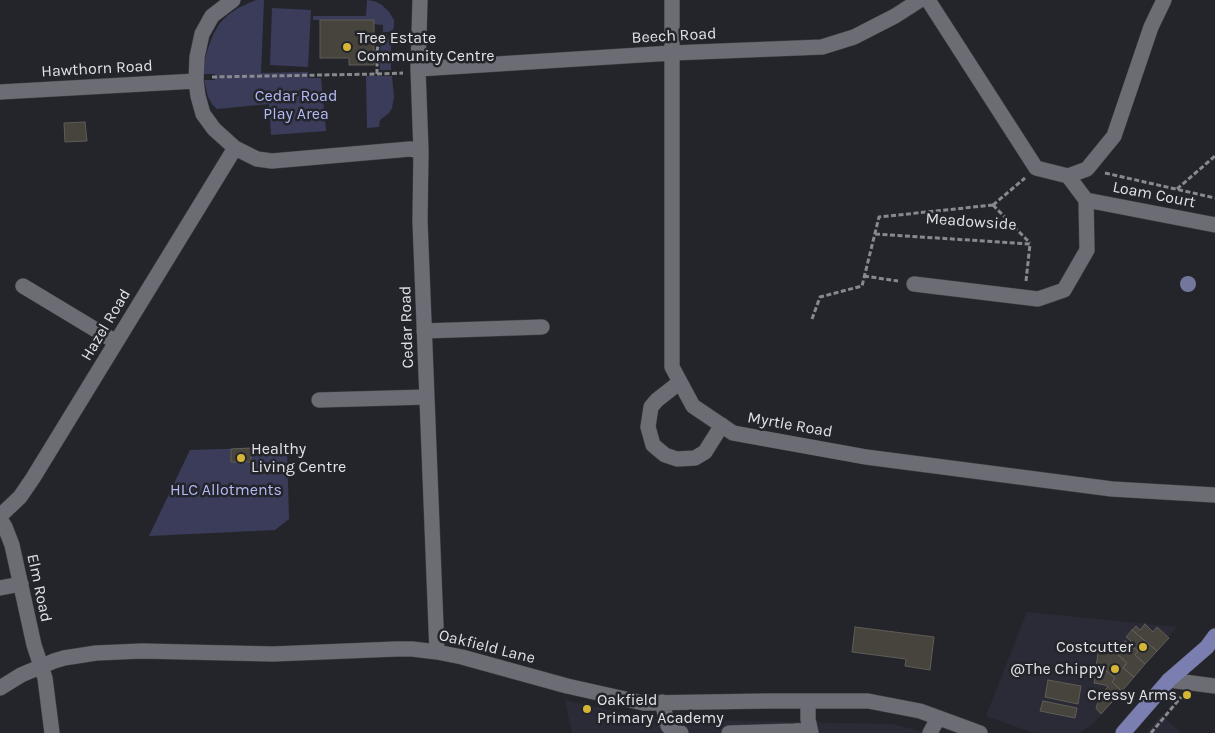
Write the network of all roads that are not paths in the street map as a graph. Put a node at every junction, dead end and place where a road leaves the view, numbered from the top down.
1 (420, 0) edge
2 (672, 0) edge
3 (920, 0) edge
4 (928, 0) edge
5 (1164, 0) edge
6 (226, 2) edge
7 (672, 53) junction
8 (418, 69) junction
9 (196, 81) junction
10 (0, 92) edge
11 (235, 148) junction
12 (421, 151) junction
13 (1068, 176) junction
14 (1086, 200) junction
15 (1215, 225) edge
16 (914, 284) road end
17 (23, 286) dead end
18 (542, 327) dead end
19 (424, 331) junction
20 (116, 342) junction
21 (680, 382) junction
22 (427, 397) junction
23 (319, 400) dead end
24 (722, 425) junction
25 (1215, 494) edge
26 (0, 517) edge
27 (21, 584) junction
28 (0, 588) edge
29 (1215, 636) edge
30 (437, 652) junction
31 (40, 666) junction
32 (1170, 680) junction
33 (1215, 686) edge
34 (0, 688) edge
35 (808, 701) junction
36 (662, 702) junction
37 (938, 718) junction
38 (810, 731) edge
39 (974, 732) edge
40 (52, 733) edge
41 (681, 733) edge
42 (729, 733) edge
43 (930, 733) edge
44 (1123, 733) edge

1 - 8 street, Cedar Road
2 - 7 street, Myrtle Road
3 - 7 street, Beech Road
4 - 13 street
5 - 13 street
6 - 9 street
7 - 8 street, Beech Road
7 - 21 street, Myrtle Road
8 - 12 street, Cedar Road
9 - 10 street, Hawthorn Road
9 - 11 street
11 - 12 street
11 - 20 street, Hazel Road
12 - 19 street, Cedar Road
13 - 14 street
14 - 15 street, Loam Court
14 - 16 street
17 - 20 street
18 - 19 street
19 - 22 street, Cedar Road
20 - 26 street, Hazel Road
21 - 24 street, Myrtle Road
21 - 24 street
22 - 23 street
22 - 30 street, Cedar Road
24 - 25 street, Myrtle Road
26 - 27 street, Elm Road
27 - 28 street
27 - 31 street, Elm Road
29 - 32 main road
30 - 31 street, Oakfield Lane
30 - 36 street, Oakfield Lane
31 - 34 street, Oakfield Lane
31 - 40 street, Elm Road
32 - 33 street
32 - 44 main road
35 - 36 street, Oakfield Lane
35 - 37 street, Oakfield Lane
35 - 38 street
36 - 41 street
37 - 39 street, Oakfield Lane
37 - 43 street
38 - 42 street

